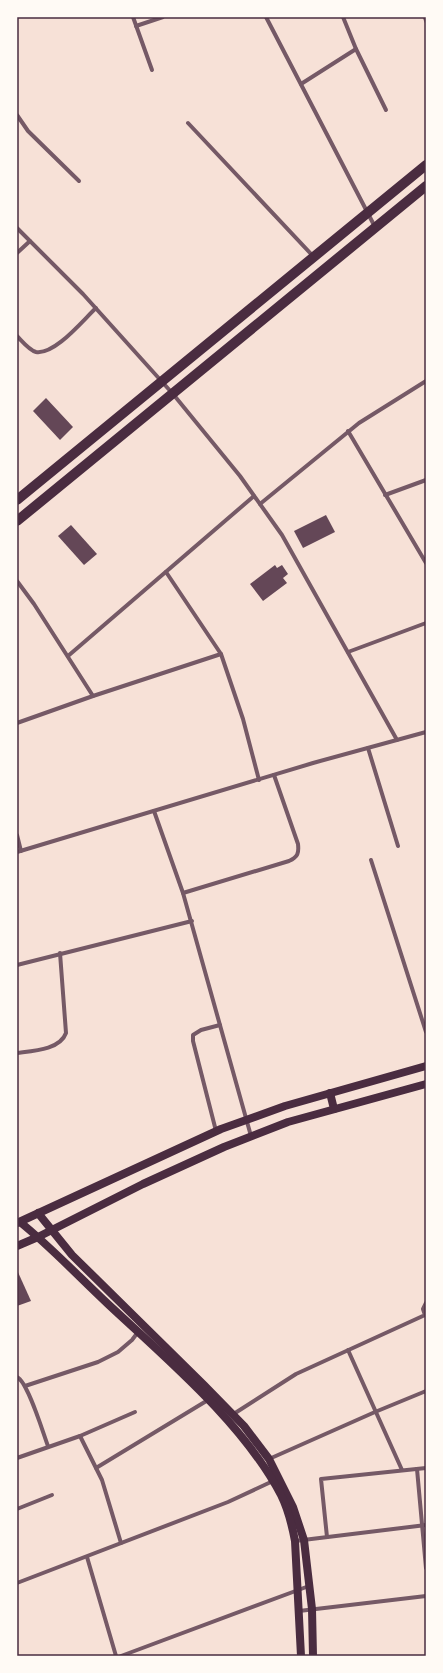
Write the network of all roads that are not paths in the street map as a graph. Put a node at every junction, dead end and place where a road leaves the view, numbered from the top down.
1 (133, 17) edge
2 (163, 17) edge
3 (266, 17) edge
4 (343, 17) edge
5 (136, 26) junction
6 (356, 49) junction
7 (152, 70) dead end
8 (301, 84) junction
9 (386, 110) dead end
10 (17, 115) edge
11 (188, 123) dead end
12 (426, 166) edge
13 (79, 181) dead end
14 (426, 186) edge
15 (368, 212) junction
16 (376, 227) junction
17 (17, 228) edge
18 (30, 241) junction
19 (17, 253) edge
20 (313, 256) junction
21 (96, 308) junction
22 (17, 336) edge
23 (162, 381) junction
24 (426, 381) edge
25 (173, 394) junction
26 (348, 431) junction
27 (426, 480) edge
28 (385, 495) junction
29 (18, 496) edge
30 (254, 496) junction
31 (260, 504) junction
32 (17, 521) edge
33 (426, 563) edge
34 (166, 572) junction
35 (17, 581) edge
36 (426, 623) edge
37 (348, 652) junction
38 (221, 654) junction
39 (68, 656) junction
40 (93, 696) junction
41 (17, 723) edge
42 (426, 732) edge
43 (397, 740) junction
44 (368, 748) junction
45 (274, 775) junction
46 (259, 780) junction
47 (154, 811) junction
48 (17, 835) edge
49 (398, 846) dead end
50 (19, 852) edge
51 (371, 860) dead end
52 (183, 893) junction
53 (192, 921) junction
54 (60, 953) junction
55 (17, 965) edge
56 (220, 1025) junction
57 (426, 1032) edge
58 (17, 1053) edge
59 (426, 1066) edge
60 (426, 1084) edge
61 (330, 1092) junction
62 (334, 1109) junction
63 (247, 1120) junction
64 (216, 1131) junction
65 (251, 1136) junction
66 (38, 1213) junction
67 (19, 1222) edge
68 (52, 1230) junction
69 (38, 1238) junction
70 (17, 1246) edge
71 (426, 1303) edge
72 (426, 1315) edge
73 (138, 1332) junction
74 (348, 1350) junction
75 (17, 1377) edge
76 (25, 1386) junction
77 (426, 1391) edge
78 (208, 1400) junction
79 (135, 1412) dead end
80 (375, 1412) junction
81 (228, 1417) junction
82 (80, 1436) junction
83 (48, 1446) junction
84 (17, 1458) edge
85 (265, 1461) junction
86 (96, 1468) junction
87 (426, 1468) edge
88 (417, 1469) junction
89 (402, 1470) junction
90 (276, 1479) junction
91 (52, 1495) dead end
92 (17, 1509) edge
93 (424, 1525) edge
94 (327, 1537) junction
95 (300, 1540) junction
96 (121, 1543) junction
97 (87, 1556) junction
98 (426, 1568) edge
99 (17, 1583) edge
100 (309, 1586) junction
101 (298, 1590) junction
102 (426, 1596) edge
103 (312, 1610) junction
104 (299, 1611) junction
105 (116, 1656) edge
106 (121, 1656) edge
107 (301, 1656) edge
108 (314, 1656) edge

1 - 5 street
2 - 5 street
3 - 8 street
4 - 6 street
5 - 7 street
6 - 8 street
6 - 9 street
8 - 15 street
10 - 13 street
11 - 20 street
12 - 15 main road
14 - 16 main road
15 - 16 street
15 - 20 main road
16 - 25 main road
17 - 18 street
18 - 19 street
18 - 21 street
20 - 23 main road
21 - 22 street
21 - 23 street
23 - 25 street
23 - 29 main road
24 - 26 street
25 - 30 street
25 - 32 main road
26 - 28 street
26 - 31 street
27 - 28 street
28 - 33 street
30 - 31 street
30 - 34 street
31 - 37 street
34 - 38 street
34 - 39 street
35 - 39 street
36 - 37 street
37 - 43 street
38 - 40 street
38 - 46 street
39 - 40 street
40 - 41 street
42 - 43 street
43 - 44 street
44 - 45 street
44 - 49 street
45 - 46 street
45 - 52 street
46 - 47 street
47 - 50 street
47 - 52 street
48 - 50 street
51 - 57 street
52 - 53 street
53 - 54 street
53 - 56 street
54 - 55 street
54 - 58 street
56 - 63 street
56 - 64 street
59 - 61 main road
60 - 62 main road
61 - 62 main road
61 - 63 main road
62 - 65 main road
63 - 64 main road
63 - 65 street
64 - 66 main road
65 - 68 main road
66 - 67 main road
66 - 68 main road
67 - 69 main road
68 - 69 main road
68 - 81 main road
69 - 70 main road
69 - 73 main road
71 - 72 street
72 - 74 street
73 - 76 street
73 - 78 main road
74 - 80 street
74 - 81 street
75 - 76 street
76 - 83 street
77 - 80 street
78 - 81 main road
78 - 86 street
79 - 82 street
80 - 85 street
80 - 89 street
81 - 85 main road
82 - 83 street
82 - 86 street
83 - 84 street
85 - 90 main road
86 - 96 street
87 - 88 street
88 - 89 street
88 - 93 street
89 - 94 street
90 - 95 main road
90 - 96 street
91 - 92 street
93 - 94 street
93 - 98 street
94 - 95 street
95 - 100 main road
95 - 101 main road
96 - 97 street
97 - 99 street
97 - 105 street
100 - 101 street
100 - 103 main road
101 - 104 main road
101 - 106 street
102 - 103 street
103 - 104 street
103 - 108 main road
104 - 107 main road

